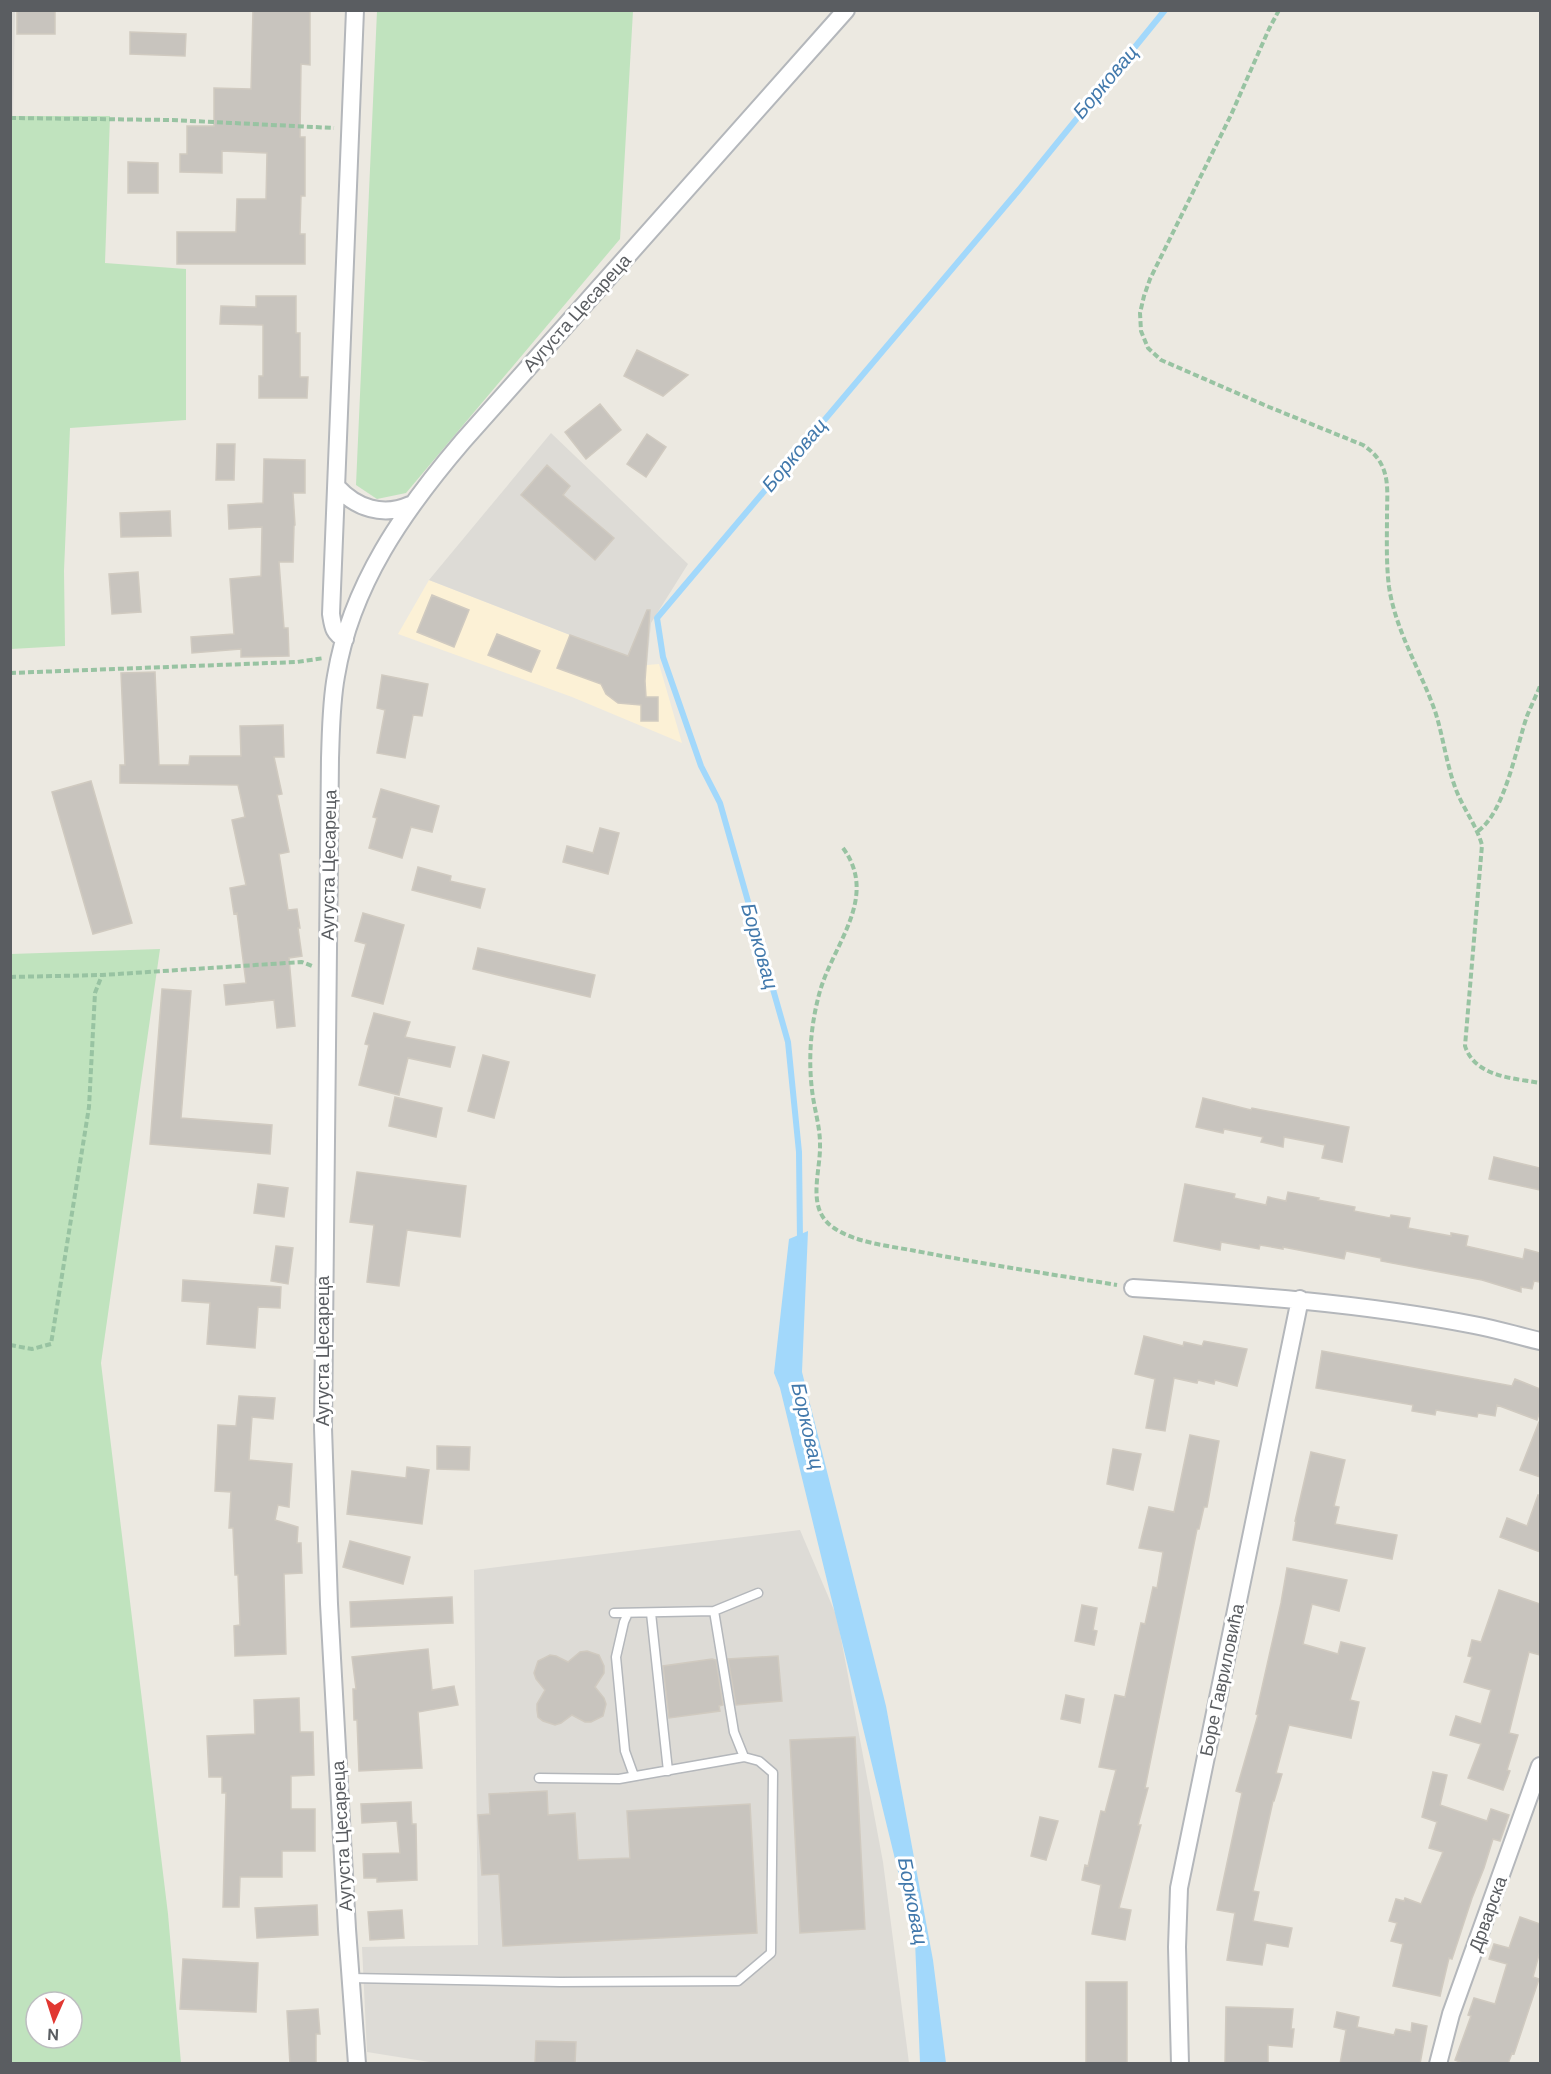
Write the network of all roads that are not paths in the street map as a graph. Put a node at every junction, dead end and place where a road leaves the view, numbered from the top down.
1 (355, 10) edge
2 (846, 10) edge
3 (337, 487) junction
4 (410, 505) junction
5 (345, 639) junction
6 (1133, 1288) road end
7 (1300, 1299) junction
8 (1540, 1341) edge
9 (758, 1593) dead end
10 (714, 1611) junction
11 (651, 1612) junction
12 (614, 1613) dead end
13 (628, 1613) junction
14 (744, 1757) junction
15 (1540, 1766) edge
16 (668, 1771) junction
17 (634, 1776) junction
18 (539, 1778) dead end
19 (350, 1978) junction
20 (357, 2064) edge
21 (1180, 2064) edge
22 (1438, 2064) edge

1 - 3 street
2 - 4 street, Аугуста Цесареца
3 - 4 street
3 - 5 street
4 - 5 street, Аугуста Цесареца
5 - 19 street, Аугуста Цесареца
6 - 7 street
7 - 8 street
7 - 21 street, Боре Гавриловића
9 - 10 lane
10 - 11 lane
10 - 14 lane
11 - 13 lane
11 - 16 lane
12 - 13 lane
13 - 17 lane
14 - 16 lane
14 - 19 lane
15 - 22 street, Дрварска
16 - 17 lane
17 - 18 lane
19 - 20 street, Аугуста Цесареца

